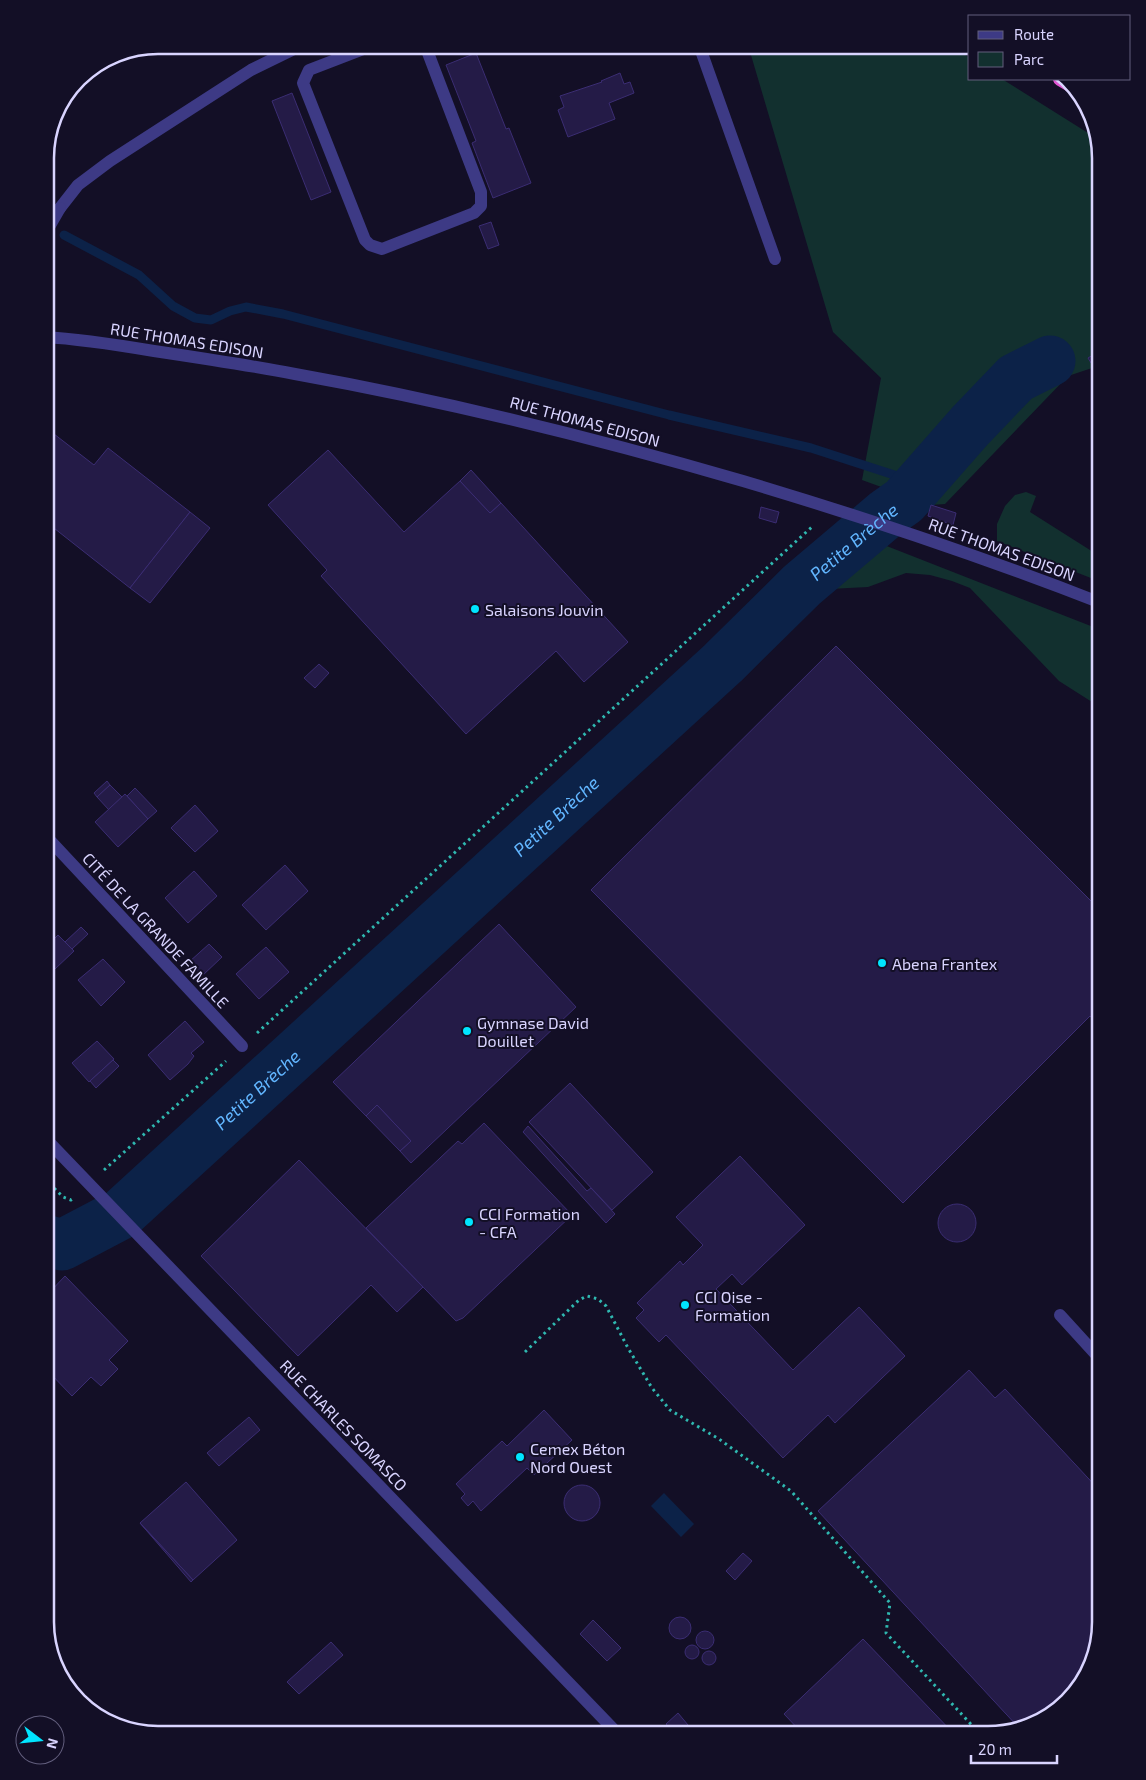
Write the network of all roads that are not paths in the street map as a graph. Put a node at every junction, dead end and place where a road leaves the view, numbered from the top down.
1 (284, 54) edge
2 (351, 54) edge
3 (427, 54) edge
4 (702, 54) edge
5 (54, 218) edge
6 (775, 259) dead end
7 (54, 338) edge
8 (1092, 599) edge
9 (54, 845) edge
10 (242, 1046) road end
11 (54, 1148) edge
12 (1060, 1315) dead end
13 (1092, 1350) edge
14 (610, 1726) edge

1 - 5 street
2 - 3 street
4 - 6 street
7 - 8 street, RUE THOMAS EDISON
9 - 10 street, CITÉ DE LA GRANDE FAMILLE
11 - 14 street, RUE CHARLES SOMASCO
12 - 13 street

